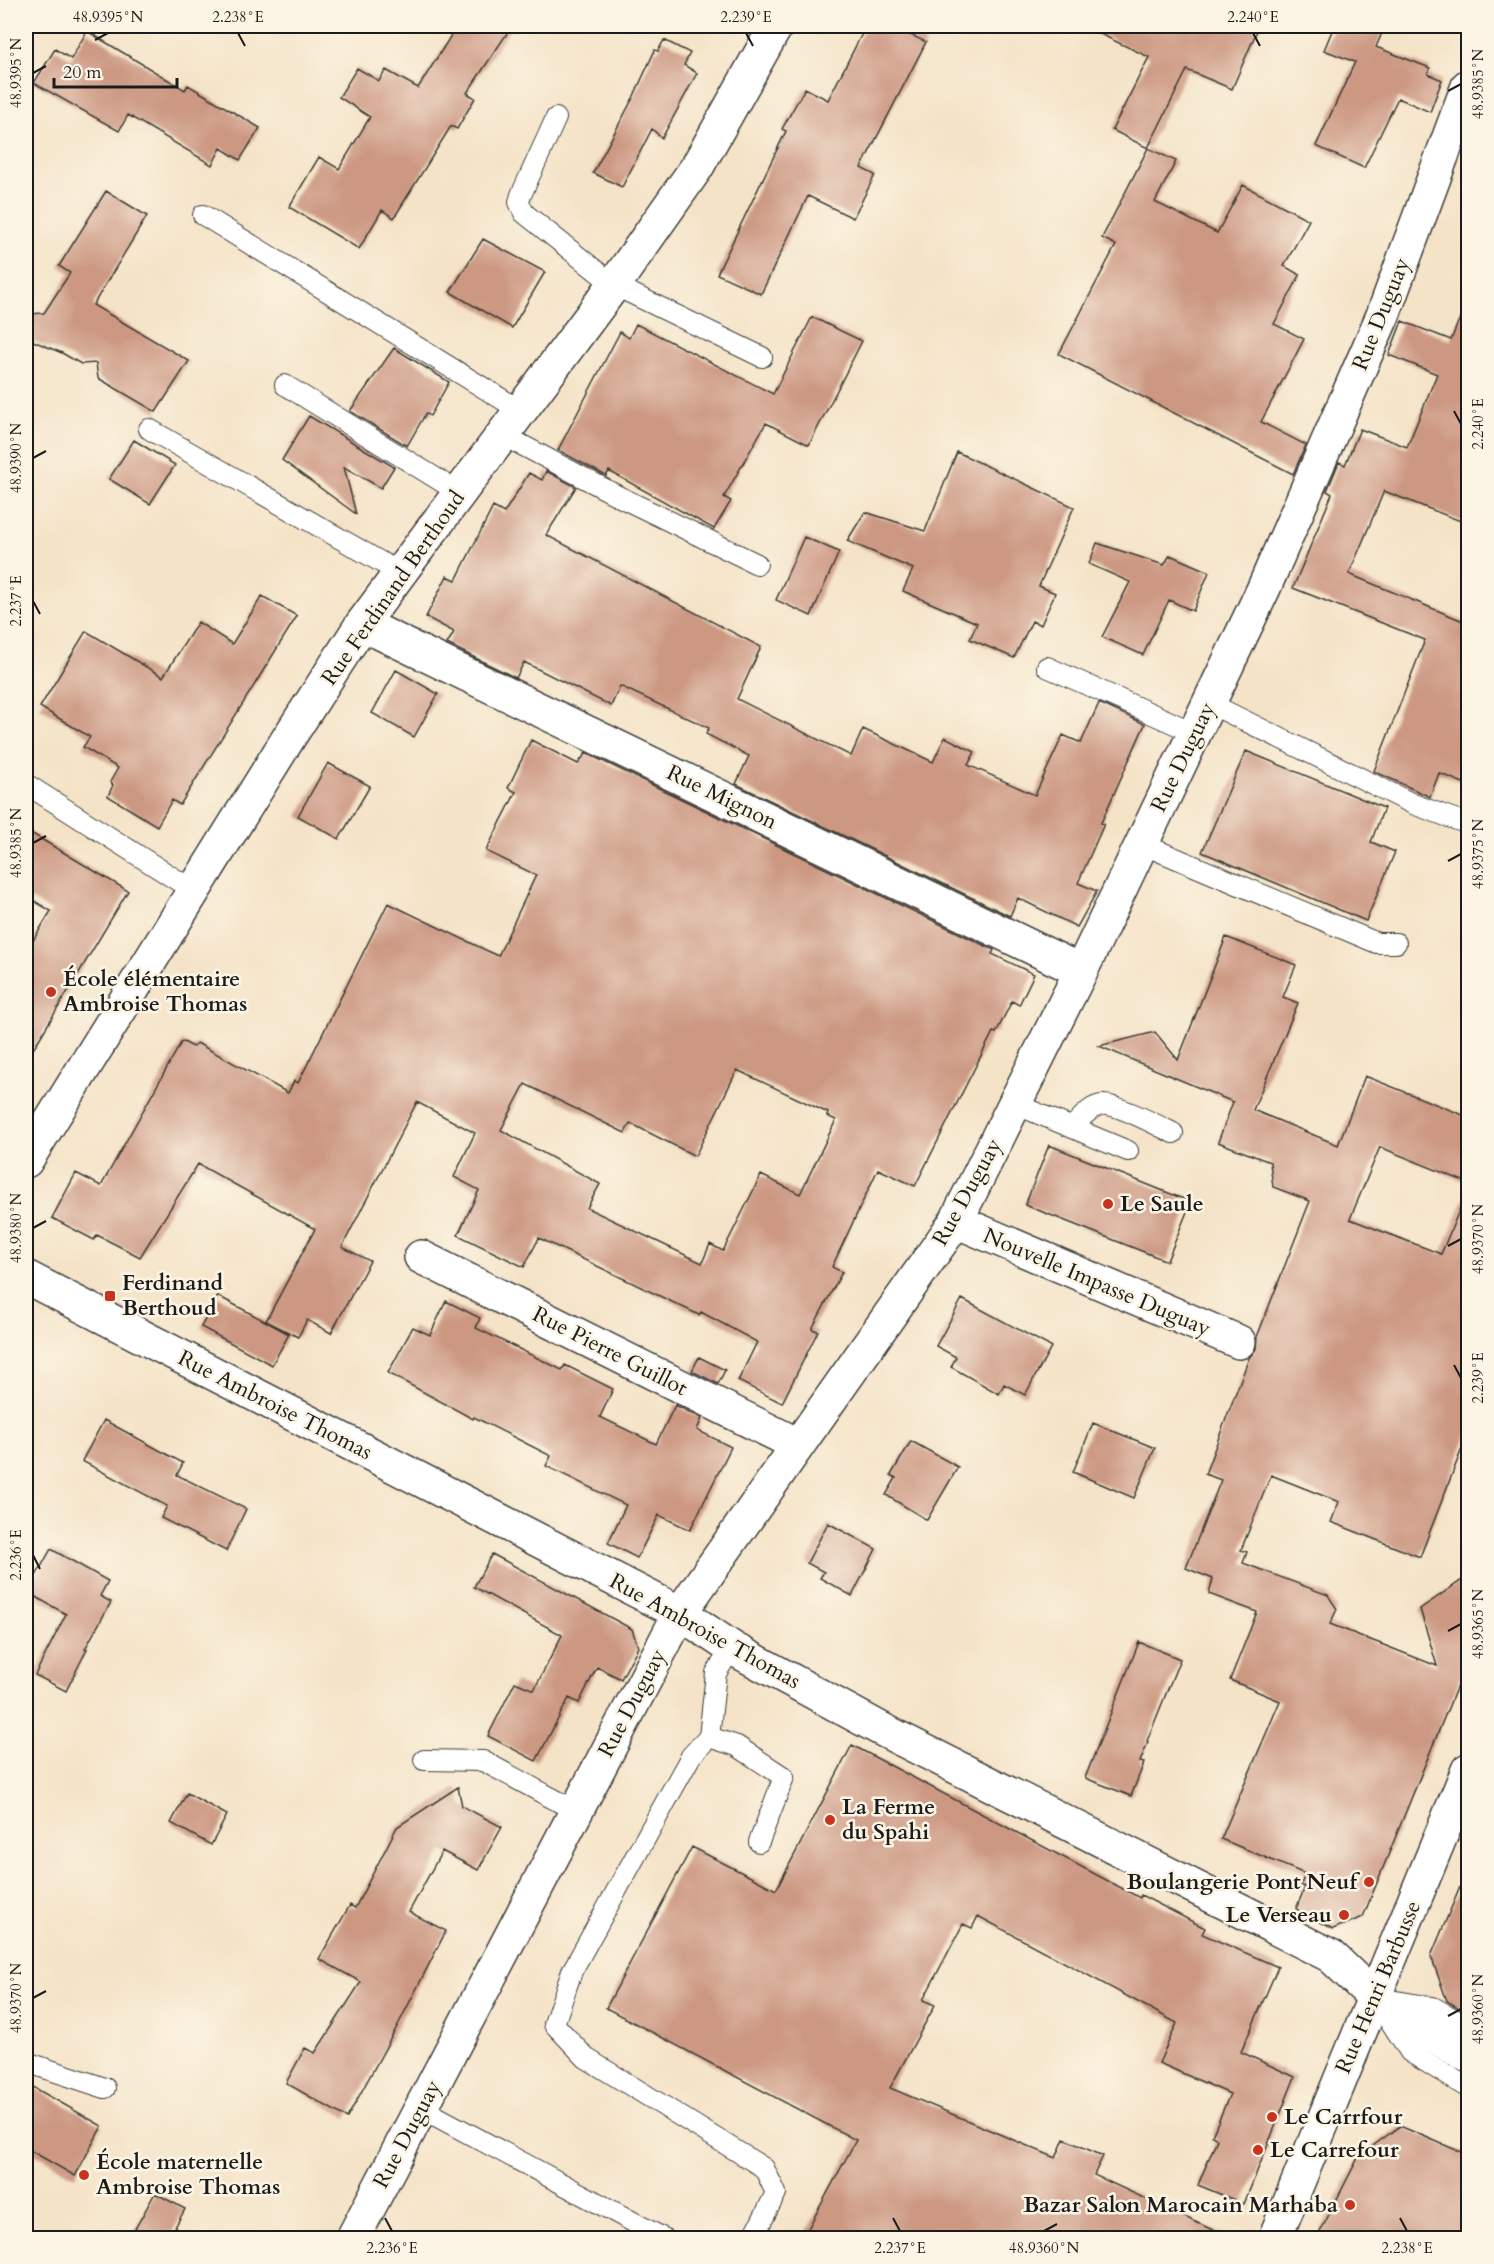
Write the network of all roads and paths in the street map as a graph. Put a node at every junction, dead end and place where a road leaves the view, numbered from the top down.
1 (776, 26) edge
2 (1468, 86) edge
3 (556, 118) dead end
4 (203, 214) dead end
5 (614, 285) junction
6 (762, 357) dead end
7 (285, 385) dead end
8 (512, 423) junction
9 (149, 429) dead end
10 (460, 493) junction
11 (757, 564) dead end
12 (400, 573) junction
13 (362, 624) junction
14 (1047, 667) dead end
15 (1209, 703) junction
16 (1195, 733) junction
17 (26, 784) edge
18 (1468, 824) edge
19 (1142, 844) junction
20 (194, 891) junction
21 (1396, 943) dead end
22 (1081, 971) junction
23 (1015, 1104) junction
24 (1072, 1127) junction
25 (1173, 1133) dead end
26 (1128, 1151) dead end
27 (26, 1161) edge
28 (956, 1221) junction
29 (422, 1257) dead end
30 (26, 1277) edge
31 (1239, 1342) dead end
32 (798, 1446) junction
33 (680, 1613) junction
34 (732, 1648) junction
35 (709, 1737) junction
36 (424, 1760) dead end
37 (1468, 1770) edge
38 (576, 1811) junction
39 (759, 1842) dead end
40 (1375, 1998) junction
41 (1468, 2027) edge
42 (1468, 2056) edge
43 (26, 2062) edge
44 (105, 2088) dead end
45 (1468, 2088) edge
46 (421, 2108) junction
47 (353, 2238) edge
48 (663, 2238) edge
49 (753, 2238) edge
50 (1275, 2238) edge

1 - 5 street, Rue Ferdinand Berthoud
2 - 15 street, Rue Duguay
3 - 5 lane
4 - 8 lane
5 - 6 lane
5 - 8 street, Rue Ferdinand Berthoud
7 - 10 lane
8 - 10 street, Rue Ferdinand Berthoud
8 - 11 lane
9 - 12 lane
10 - 12 street, Rue Ferdinand Berthoud
12 - 13 street, Rue Ferdinand Berthoud
13 - 20 street, Rue Ferdinand Berthoud
13 - 22 street, Rue Mignon
14 - 16 lane
15 - 16 street, Rue Duguay
15 - 18 lane
16 - 19 street, Rue Duguay
17 - 20 lane
19 - 21 lane
19 - 22 street, Rue Duguay
20 - 27 street, Rue Ferdinand Berthoud
22 - 23 street, Rue Duguay
23 - 24 lane
23 - 28 street, Rue Duguay
24 - 25 lane
24 - 26 lane
28 - 31 street, Nouvelle Impasse Duguay
28 - 32 street, Rue Duguay
29 - 32 street, Rue Pierre Guillot
30 - 33 street, Rue Ambroise Thomas
32 - 33 street, Rue Duguay
33 - 34 street, Rue Ambroise Thomas
33 - 38 street, Rue Duguay
34 - 35 lane
34 - 40 street, Rue Ambroise Thomas
35 - 39 lane
35 - 49 lane
36 - 38 lane
37 - 40 street, Rue Henri Barbusse
38 - 46 street, Rue Duguay
40 - 41 lane
40 - 42 street, Rue Ambroise Thomas
40 - 45 lane
40 - 50 street, Rue Henri Barbusse
43 - 44 lane
46 - 47 street, Rue Duguay
46 - 48 lane

